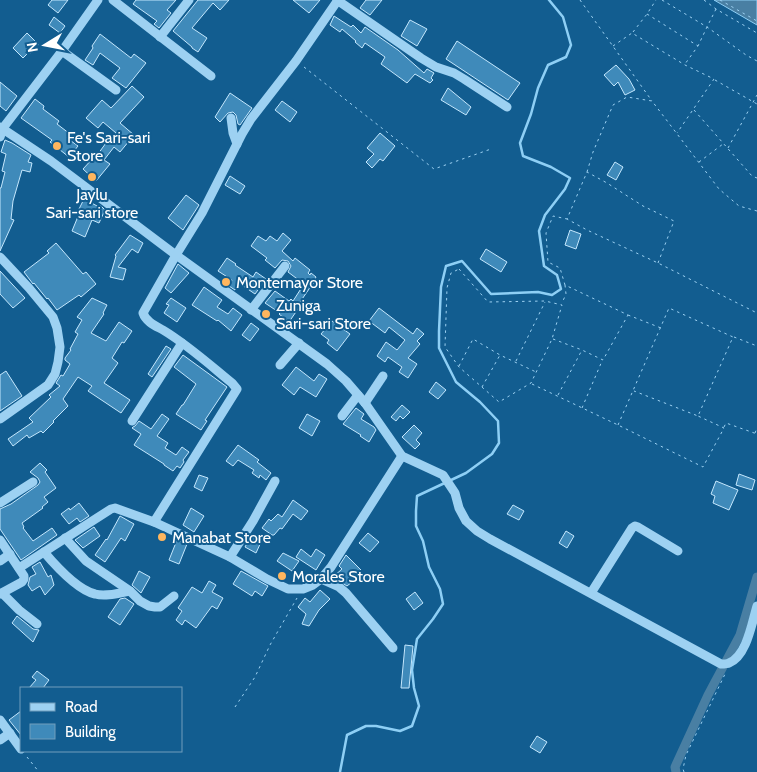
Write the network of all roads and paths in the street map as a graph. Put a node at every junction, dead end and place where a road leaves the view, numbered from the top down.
1 (98, 0) edge
2 (113, 0) edge
3 (188, 0) edge
4 (337, 0) edge
5 (580, 0) edge
6 (656, 0) edge
7 (662, 0) edge
8 (704, 0) edge
9 (720, 0) edge
10 (716, 9) junction
11 (647, 14) junction
12 (757, 21) edge
13 (707, 27) junction
14 (632, 32) junction
15 (757, 34) edge
16 (160, 37) junction
17 (613, 46) junction
18 (698, 46) junction
19 (62, 51) junction
20 (296, 61) junction
21 (757, 61) edge
22 (685, 65) junction
23 (211, 76) dead end
24 (714, 79) junction
25 (116, 90) dead end
26 (757, 95) edge
27 (652, 101) junction
28 (753, 101) junction
29 (757, 104) edge
30 (507, 107) dead end
31 (693, 109) junction
32 (230, 118) dead end
33 (1, 130) edge
34 (677, 133) junction
35 (237, 144) junction
36 (723, 144) junction
37 (491, 149) dead end
38 (728, 149) junction
39 (699, 162) junction
40 (587, 172) junction
41 (757, 178) edge
42 (757, 211) edge
43 (567, 219) junction
44 (176, 255) junction
45 (0, 257) edge
46 (658, 263) junction
47 (285, 266) dead end
48 (565, 285) junction
49 (546, 301) junction
50 (562, 305) junction
51 (252, 310) junction
52 (757, 313) edge
53 (628, 314) junction
54 (661, 328) junction
55 (733, 337) junction
56 (552, 339) junction
57 (182, 343) junction
58 (299, 343) junction
59 (757, 346) edge
60 (582, 350) junction
61 (500, 355) junction
62 (602, 360) junction
63 (515, 362) junction
64 (280, 365) dead end
65 (459, 367) junction
66 (536, 372) junction
67 (383, 376) dead end
68 (531, 384) junction
69 (482, 387) junction
70 (634, 391) junction
71 (358, 395) junction
72 (558, 396) junction
73 (365, 403) junction
74 (582, 408) junction
75 (342, 416) dead end
76 (698, 416) junction
77 (0, 419) edge
78 (132, 421) dead end
79 (618, 425) junction
80 (724, 428) junction
81 (757, 428) edge
82 (756, 434) edge
83 (402, 456) junction
84 (275, 481) dead end
85 (34, 482) dead end
86 (0, 503) edge
87 (154, 522) junction
88 (65, 538) junction
89 (0, 540) edge
90 (678, 551) dead end
91 (44, 552) junction
92 (10, 554) junction
93 (230, 557) junction
94 (0, 561) edge
95 (19, 568) junction
96 (321, 579) junction
97 (303, 589) junction
98 (130, 591) junction
99 (1, 593) edge
100 (591, 593) junction
101 (174, 596) dead end
102 (757, 606) edge
103 (37, 624) dead end
104 (393, 648) dead end
105 (727, 663) junction
106 (235, 708) dead end
107 (0, 720) edge
108 (10, 732) junction
109 (0, 740) edge
110 (20, 747) edge
111 (23, 752) edge
112 (39, 772) edge
113 (684, 772) edge

1 - 19 street
2 - 16 street
3 - 16 street
4 - 20 street
4 - 30 street
5 - 17 path
6 - 11 path
7 - 13 path
8 - 10 path
9 - 12 path
10 - 13 path
10 - 15 path
11 - 14 path
11 - 18 path
13 - 18 path
13 - 21 path
14 - 17 path
14 - 22 path
16 - 23 street
17 - 27 path
18 - 22 path
19 - 25 street
19 - 33 street
20 - 35 street
20 - 37 path
22 - 24 path
24 - 28 path
24 - 31 path
26 - 28 path
27 - 34 path
27 - 40 path
28 - 29 path
28 - 38 path
31 - 34 path
31 - 36 path
32 - 35 street
33 - 44 street
34 - 39 path
35 - 44 street
36 - 38 path
36 - 39 path
38 - 41 path
39 - 42 path
40 - 43 path
40 - 46 path
43 - 46 path
43 - 48 path
44 - 51 street
44 - 57 street
45 - 77 street
46 - 52 path
47 - 51 street
48 - 50 path
48 - 53 path
49 - 50 path
49 - 63 path
49 - 65 path
50 - 56 path
51 - 58 street
53 - 54 path
53 - 62 path
54 - 55 path
54 - 70 path
55 - 59 path
55 - 76 path
56 - 60 path
56 - 66 path
57 - 78 street
57 - 87 street
58 - 64 street
58 - 71 street
60 - 62 path
60 - 72 path
61 - 63 path
61 - 65 path
61 - 69 path
62 - 74 path
63 - 66 path
65 - 69 path
66 - 68 path
67 - 73 street
68 - 69 path
68 - 72 path
70 - 76 path
70 - 79 path
71 - 73 street
71 - 75 street
72 - 74 path
73 - 83 street
74 - 79 path
76 - 80 path
79 - 80 path
80 - 82 path
81 - 82 path
83 - 96 street
83 - 100 street
84 - 93 street
85 - 86 street
87 - 88 street
87 - 93 street
88 - 91 street
88 - 98 street
89 - 92 street
90 - 100 street
91 - 95 street
91 - 98 street
92 - 94 street
92 - 95 street
93 - 97 street
95 - 99 street
96 - 97 street
96 - 104 street
97 - 106 path
98 - 101 street
99 - 103 street
100 - 105 street
102 - 105 street
105 - 113 path
107 - 108 street
108 - 109 street
108 - 110 street
111 - 112 path

